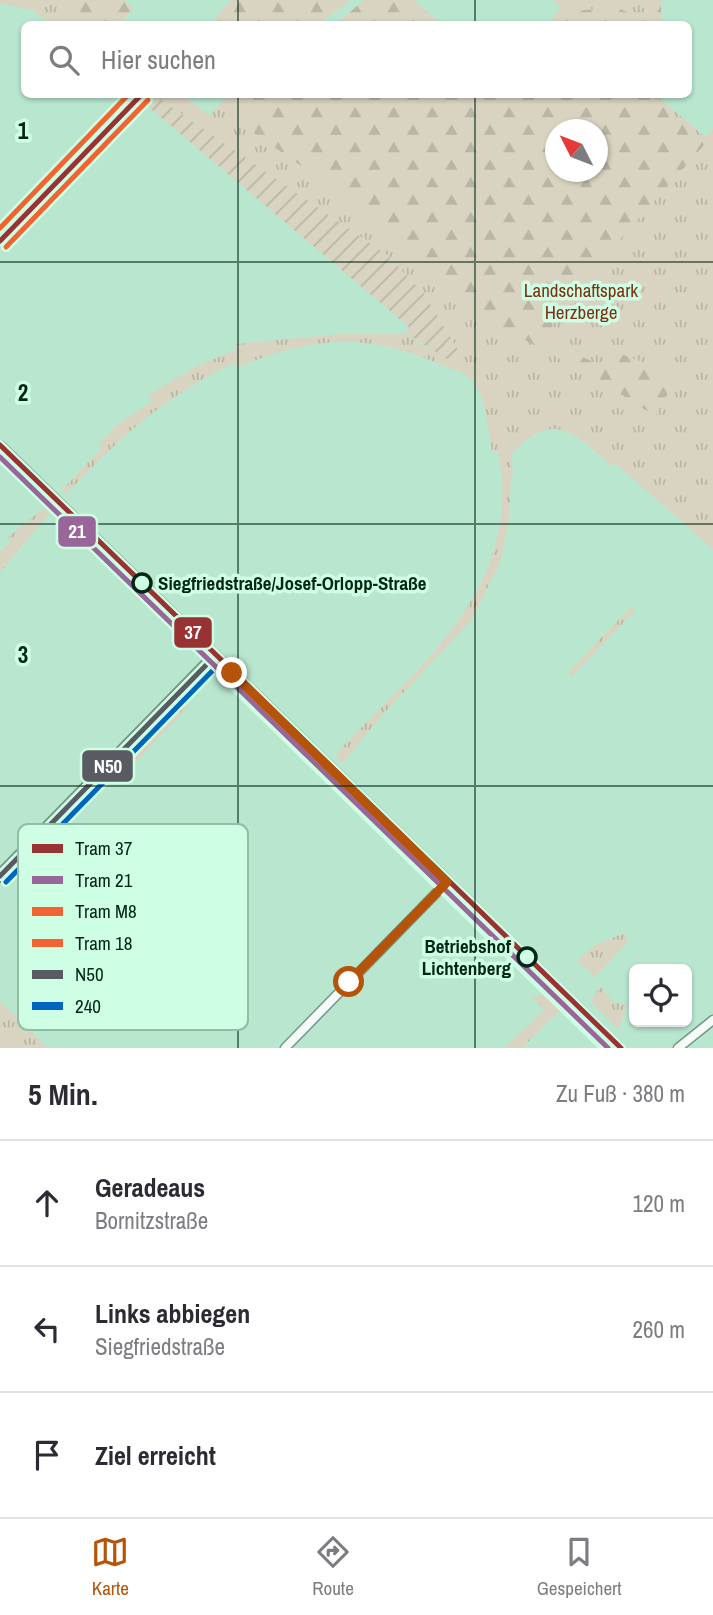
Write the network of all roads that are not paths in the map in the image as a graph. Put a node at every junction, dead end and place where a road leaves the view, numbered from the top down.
1 (136, 98) edge
2 (0, 239) edge
3 (0, 447) edge
4 (215, 656) junction
5 (51, 824) edge
6 (18, 858) edge
7 (0, 876) edge
8 (447, 882) junction
9 (713, 1020) edge
10 (285, 1048) edge
11 (618, 1048) edge
12 (678, 1048) edge

1 - 2 street
3 - 4 street
4 - 5 street
4 - 8 street
6 - 7 street
8 - 10 street
8 - 11 street
9 - 12 street

